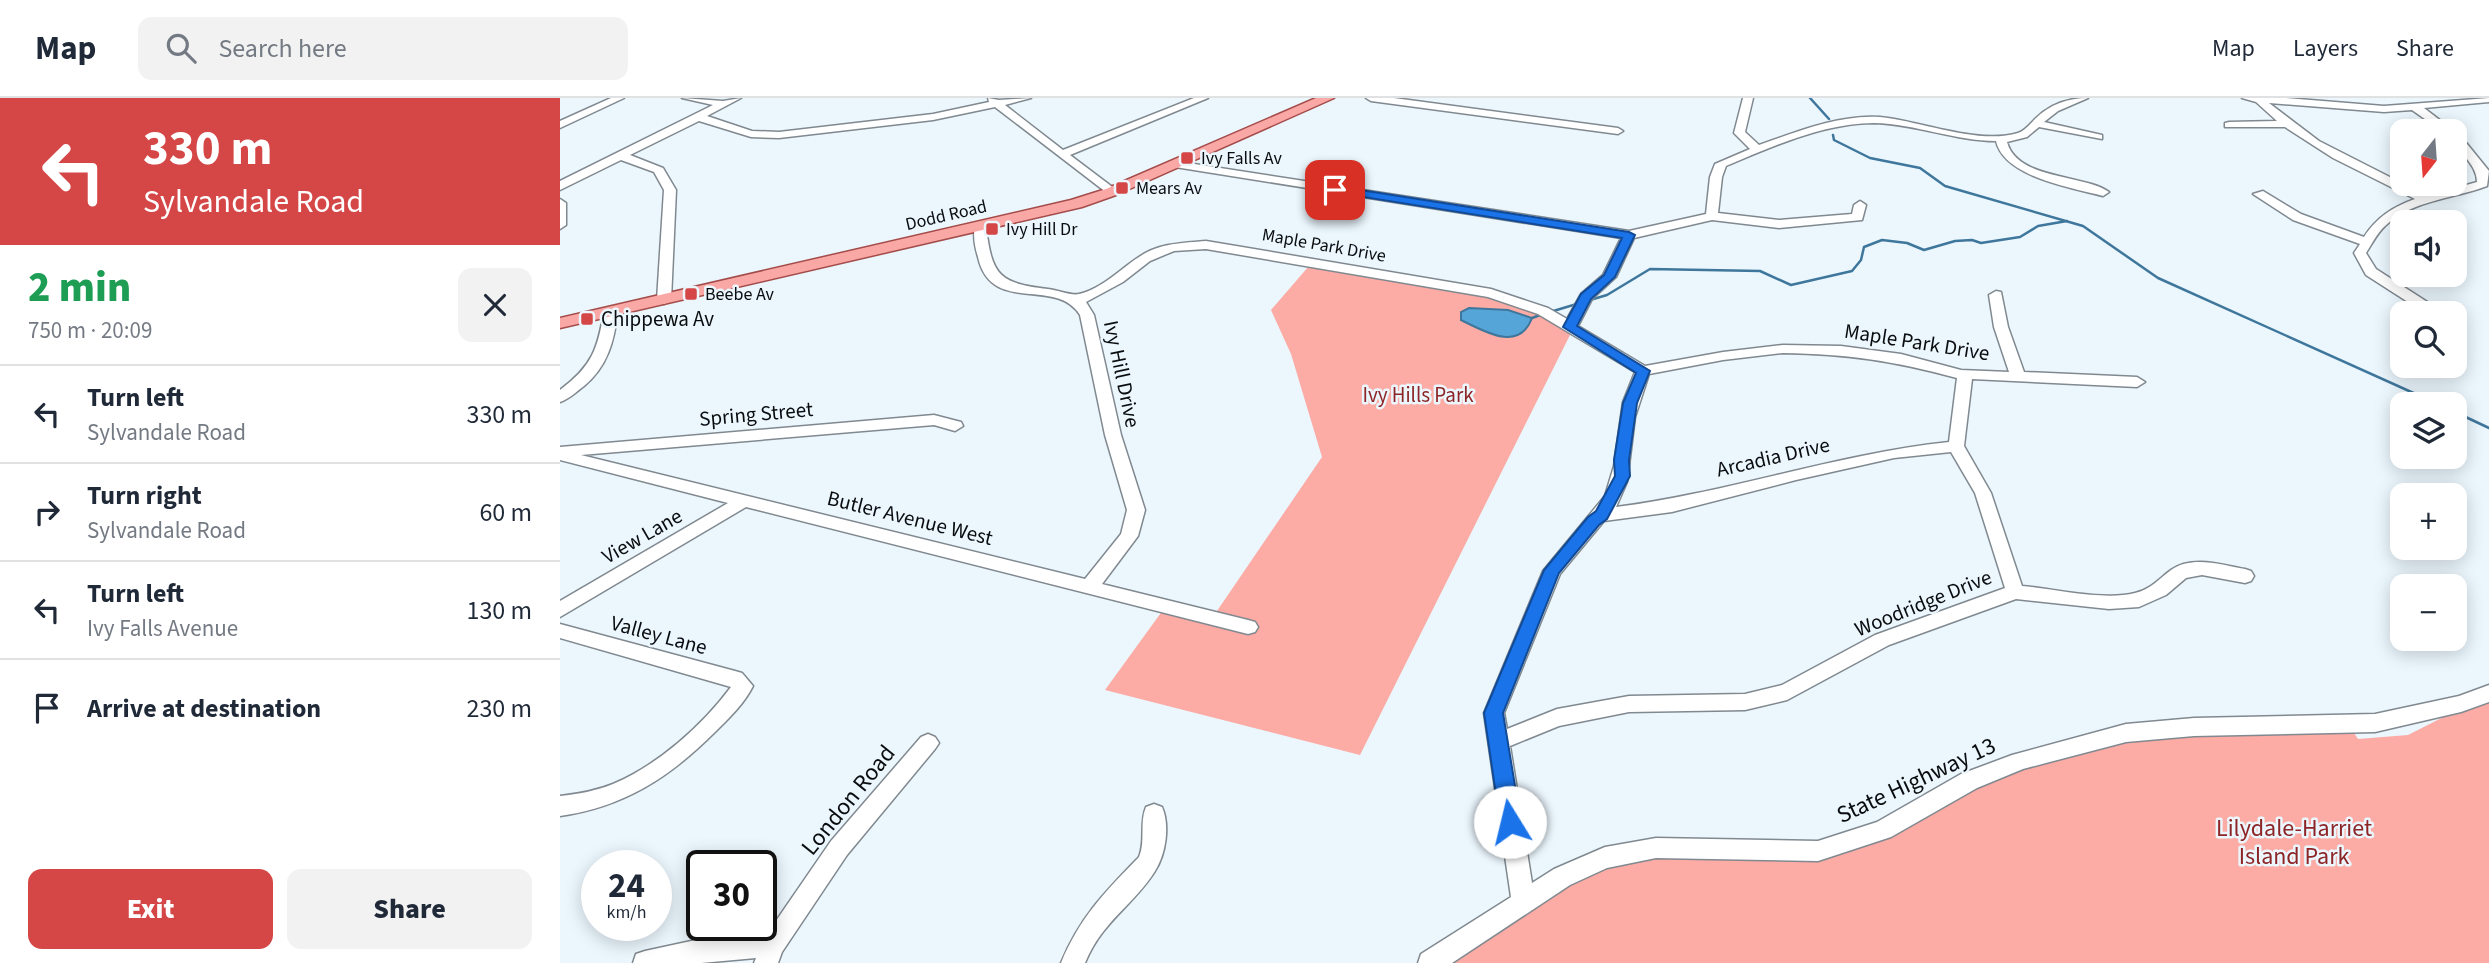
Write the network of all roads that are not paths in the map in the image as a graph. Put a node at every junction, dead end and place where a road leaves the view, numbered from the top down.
1 (619, 98) edge
2 (687, 98) edge
3 (736, 98) edge
4 (1026, 98) edge
5 (1203, 98) edge
6 (1326, 98) edge
7 (1371, 98) edge
8 (1748, 98) edge
9 (2083, 98) edge
10 (2255, 98) edge
11 (2441, 98) edge
12 (2489, 99) edge
13 (993, 102) edge
14 (725, 104) junction
15 (2452, 104) junction
16 (2416, 108) junction
17 (698, 117) junction
18 (2432, 119) edge
19 (2038, 124) junction
20 (2286, 124) junction
21 (560, 125) edge
22 (2229, 125) dead end
23 (1618, 131) dead end
24 (2098, 137) dead end
25 (2001, 138) junction
26 (1757, 149) junction
27 (2468, 152) edge
28 (1062, 154) junction
29 (622, 156) junction
30 (1175, 164) junction
31 (560, 186) edge
32 (2468, 190) edge
33 (2104, 191) dead end
34 (1111, 192) junction
35 (2259, 194) dead end
36 (2441, 196) edge
37 (2425, 199) junction
38 (560, 203) edge
39 (1860, 205) dead end
40 (1712, 216) junction
41 (560, 225) edge
42 (979, 227) junction
43 (1629, 235) junction
44 (2367, 242) junction
45 (1996, 295) dead end
46 (664, 300) junction
47 (1077, 301) junction
48 (2416, 301) edge
49 (611, 311) junction
50 (560, 323) edge
51 (1570, 327) junction
52 (1643, 371) junction
53 (1961, 374) junction
54 (2018, 377) junction
55 (2137, 382) dead end
56 (560, 397) edge
57 (955, 426) dead end
58 (1956, 446) junction
59 (560, 453) edge
60 (746, 500) junction
61 (1602, 515) junction
62 (2245, 576) dead end
63 (1090, 586) junction
64 (2015, 592) junction
65 (560, 610) edge
66 (1248, 627) dead end
67 (560, 631) edge
68 (2489, 693) edge
69 (1497, 742) junction
70 (928, 743) dead end
71 (560, 806) edge
72 (1154, 814) dead end
73 (1523, 901) junction
74 (770, 954) edge
75 (645, 963) edge
76 (1073, 963) edge
77 (1430, 963) edge

1 - 21 street
2 - 14 street
3 - 14 street
4 - 13 street
5 - 28 street
6 - 30 main road, Dodd Road
7 - 23 street
8 - 26 street
9 - 19 street
10 - 16 street
10 - 20 street
11 - 15 street
12 - 15 street
13 - 17 street
13 - 28 street
14 - 17 street
15 - 16 street
16 - 18 street
17 - 29 street
19 - 24 street
19 - 25 street
20 - 22 street
20 - 37 street
25 - 26 street
25 - 33 street
26 - 40 street
27 - 32 street
28 - 34 street
29 - 31 street
29 - 46 street
30 - 34 main road, Dodd Road
30 - 43 street
34 - 42 main road, Dodd Road
35 - 44 street
36 - 37 street
37 - 44 street
38 - 41 street
39 - 40 street
40 - 43 street
42 - 46 main road, Dodd Road
42 - 47 street, Ivy Hill Drive
43 - 51 street
44 - 48 street
45 - 54 street
46 - 49 main road, Dodd Road
47 - 51 street, Maple Park Drive
47 - 63 street, Ivy Hill Drive
49 - 50 main road, Dodd Road
49 - 56 street
51 - 52 street, Maple Park Drive
52 - 53 street, Maple Park Drive
52 - 61 street
53 - 54 street, Maple Park Drive
53 - 58 street
54 - 55 street, Maple Park Drive
57 - 59 street, Spring Street
58 - 61 street, Arcadia Drive
58 - 64 street
59 - 60 street, Butler Avenue West
60 - 63 street, Butler Avenue West
60 - 65 street, View Lane
61 - 69 street
62 - 64 street, Woodridge Drive
63 - 66 street, Butler Avenue West
64 - 69 street, Woodridge Drive
67 - 71 street, Valley Lane
68 - 73 street, State Highway 13
69 - 73 street
70 - 74 street, London Road
72 - 76 street
73 - 77 street, State Highway 13
74 - 75 street

